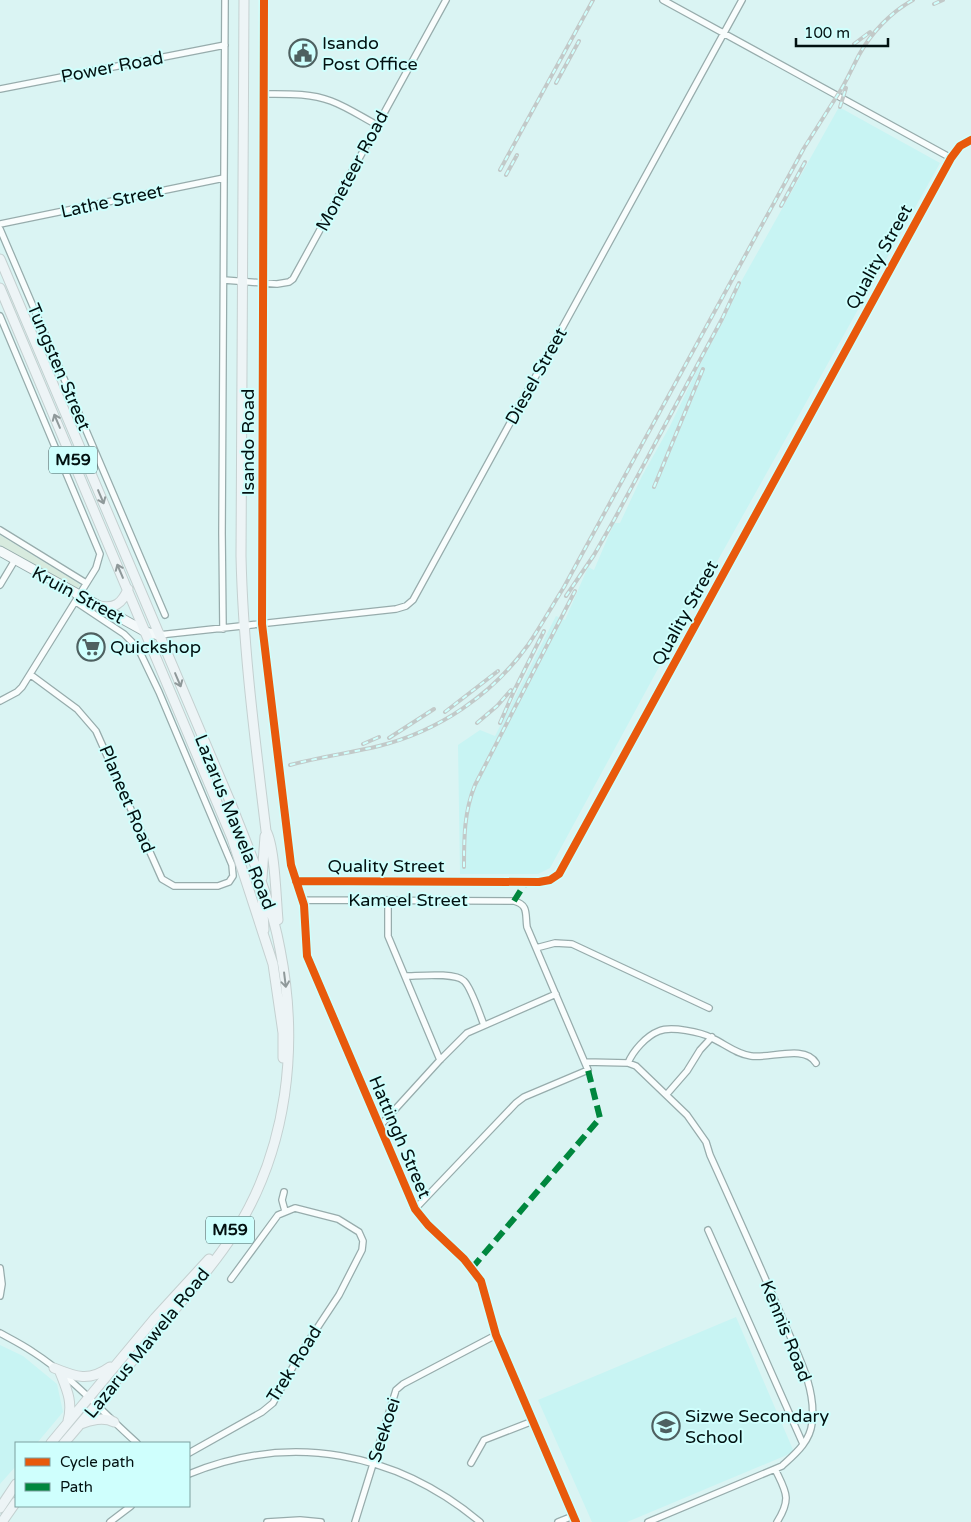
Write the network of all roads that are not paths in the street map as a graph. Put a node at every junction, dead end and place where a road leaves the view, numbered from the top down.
1 (225, 0) edge
2 (244, 0) edge
3 (264, 0) edge
4 (446, 0) edge
5 (663, 0) edge
6 (742, 0) edge
7 (724, 33) junction
8 (225, 45) junction
9 (0, 89) edge
10 (264, 94) junction
11 (377, 125) junction
12 (971, 140) edge
13 (951, 158) junction
14 (224, 178) junction
15 (0, 224) edge
16 (0, 229) edge
17 (0, 259) edge
18 (224, 280) junction
19 (242, 281) junction
20 (265, 282) junction
21 (0, 288) edge
22 (0, 316) edge
23 (0, 530) edge
24 (0, 551) edge
25 (15, 560) junction
26 (86, 584) junction
27 (0, 585) edge
28 (128, 589) junction
29 (78, 598) junction
30 (99, 606) junction
31 (165, 615) dead end
32 (262, 624) junction
33 (243, 626) junction
34 (223, 628) junction
35 (146, 632) junction
36 (158, 635) junction
37 (31, 675) junction
38 (0, 701) edge
39 (266, 831) junction
40 (262, 881) junction
41 (296, 881) junction
42 (303, 900) junction
43 (388, 900) junction
44 (265, 936) junction
45 (280, 948) junction
46 (536, 948) junction
47 (405, 976) junction
48 (556, 994) junction
49 (709, 1008) dead end
50 (484, 1025) junction
51 (712, 1038) junction
52 (440, 1060) junction
53 (585, 1062) junction
54 (628, 1063) junction
55 (816, 1063) dead end
56 (666, 1094) junction
57 (380, 1127) junction
58 (284, 1192) dead end
59 (414, 1209) junction
60 (285, 1211) junction
61 (708, 1230) dead end
62 (0, 1268) edge
63 (232, 1279) dead end
64 (0, 1296) edge
65 (0, 1333) edge
66 (496, 1335) junction
67 (122, 1356) junction
68 (57, 1370) junction
69 (88, 1397) junction
70 (96, 1405) junction
71 (533, 1421) junction
72 (114, 1422) junction
73 (67, 1424) junction
74 (81, 1424) junction
75 (52, 1442) edge
76 (65, 1442) edge
77 (136, 1442) edge
78 (803, 1444) junction
79 (190, 1452) edge
80 (471, 1463) dead end
81 (373, 1464) junction
82 (775, 1469) junction
83 (190, 1474) edge
84 (15, 1486) edge
85 (15, 1503) edge
86 (130, 1507) edge
87 (0, 1508) edge
88 (575, 1519) edge
89 (2, 1522) edge
90 (110, 1522) edge
91 (267, 1522) edge
92 (321, 1522) edge
93 (355, 1522) edge
94 (480, 1522) edge
95 (558, 1522) edge
96 (648, 1522) edge
97 (777, 1522) edge

1 - 8 street, Isando Road
2 - 19 main road, Isando Road
3 - 10 street, Isando Road
4 - 11 street, Moneteer Road
5 - 7 street
6 - 7 street, Diesel Street
7 - 13 street
7 - 32 street, Diesel Street
8 - 9 street, Power Road
8 - 14 street, Isando Road
10 - 11 street
10 - 20 street, Isando Road
11 - 20 street, Moneteer Road
12 - 13 street, Quality Street
13 - 41 street, Quality Street
14 - 15 street, Lathe Street
14 - 18 street, Isando Road
16 - 31 street, Tungsten Street
17 -> 36 main road, Lazarus Mawela Road / M59
18 - 19 street, Moneteer Road
18 - 34 street, Isando Road
19 - 20 street, Moneteer Road
19 - 33 main road, Isando Road
20 - 32 street, Isando Road
28 -> 21 main road, Lazarus Mawela Road / M59
22 - 26 street
23 - 26 street, Kruin Street
24 - 25 main road, Kruin Street
25 - 27 street
25 - 29 main road, Kruin Street
26 - 29 street
28 - 30 main road
28 - 35 main road, Lazarus Mawela Road / M59
29 - 30 main road, Kruin Street
29 - 37 street
29 - 37 street, Planeet Road
30 - 35 main road, Kruin Street
32 - 33 street, Diesel Street
32 - 41 street, Isando Road
33 - 34 street
33 - 39 main road, Isando Road
34 - 36 street
35 - 36 main road, Kruin Street
35 - 44 main road, Lazarus Mawela Road / M59
36 -> 40 main road, Lazarus Mawela Road / M59
37 - 38 street
39 - 40 main road, Isando Road
39 - 45 main road, Isando Road
40 - 44 main road
40 - 45 main road, Lazarus Mawela Road / M59
41 - 42 street, Hattingh Street
42 - 43 street, Kameel Street
42 - 57 street, Hattingh Street
43 - 46 street, Kameel Street
43 - 47 street
44 - 67 main road, Lazarus Mawela Road / M59
45 -> 70 main road, Lazarus Mawela Road / M59
46 - 48 street
46 - 49 street
47 - 50 street
47 - 52 street
48 - 50 street
48 - 53 street
50 - 52 street
51 - 54 street
51 - 55 street
51 - 56 street
52 - 57 street
53 - 54 street
53 - 59 street
54 - 56 street, Kennis Road
56 - 78 street, Kennis Road
57 - 59 street, Hattingh Street
58 - 60 street
59 - 66 street, Hattingh Street
60 - 63 street
60 - 79 street, Trek Road
61 - 78 street
62 - 64 street
65 - 68 street
66 - 71 street, Hattingh Street
66 - 81 street, Seekoei
67 - 68 main road
67 - 69 main road, Lazarus Mawela Road / M59
68 - 69 street
68 - 73 main road
69 - 70 street
69 - 73 main road, M59
70 - 72 street
70 - 74 main road, Lazarus Mawela Road / M59
71 - 80 street
71 - 88 street, Hattingh Street
72 - 74 main road
72 - 77 street
73 - 75 main road, Lazarus Mawela Road / M59
74 - 76 main road, Lazarus Mawela Road / M59
78 - 82 street, Kennis Road
81 - 83 street
81 - 93 street, Seekoei
81 - 94 street
82 - 96 street, Kennis Road
82 - 97 street
84 - 87 main road
85 - 89 main road
86 - 90 street
88 - 95 street
91 - 92 street

